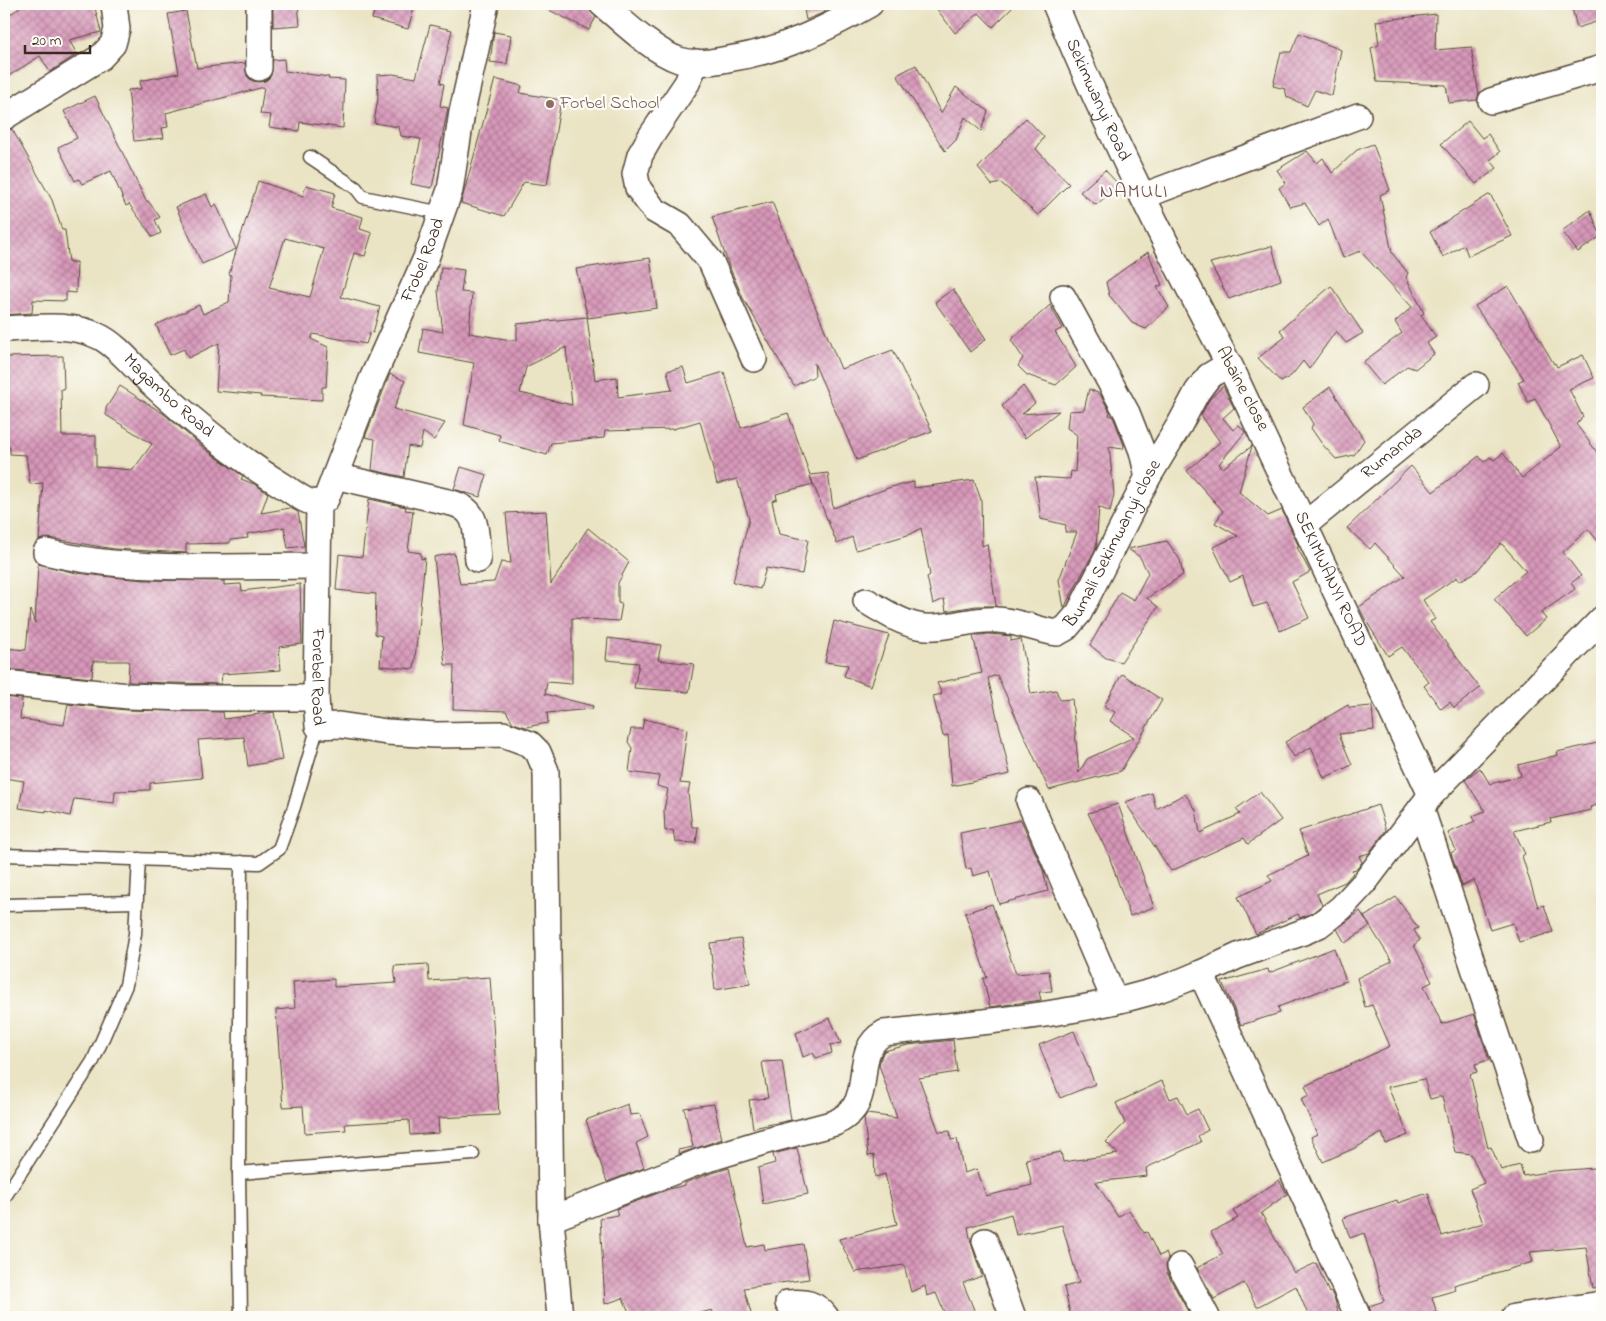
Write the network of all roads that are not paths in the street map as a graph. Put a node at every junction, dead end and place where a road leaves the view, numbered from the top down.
1 (260, 4) edge
2 (486, 4) edge
3 (602, 4) edge
4 (870, 4) edge
5 (1055, 4) edge
6 (119, 6) edge
7 (696, 62) junction
8 (259, 68) dead end
9 (1602, 68) edge
10 (1492, 101) dead end
11 (1358, 116) dead end
12 (4, 117) edge
13 (310, 157) dead end
14 (1143, 196) junction
15 (442, 213) junction
16 (1063, 297) dead end
17 (4, 329) edge
18 (754, 359) dead end
19 (1228, 364) junction
20 (1476, 385) dead end
21 (335, 476) junction
22 (1148, 477) junction
23 (319, 502) junction
24 (1308, 522) junction
25 (46, 552) dead end
26 (478, 560) dead end
27 (318, 566) junction
28 (866, 601) dead end
29 (1602, 619) edge
30 (4, 683) edge
31 (316, 698) junction
32 (318, 726) junction
33 (1029, 801) dead end
34 (1426, 801) junction
35 (4, 855) edge
36 (139, 859) junction
37 (241, 862) junction
38 (136, 902) junction
39 (4, 905) edge
40 (1201, 973) junction
41 (1115, 1001) junction
42 (1531, 1140) dead end
43 (473, 1154) dead end
44 (239, 1173) junction
45 (4, 1198) edge
46 (550, 1219) junction
47 (985, 1242) dead end
48 (1180, 1266) dead end
49 (788, 1303) dead end
50 (1602, 1304) edge
51 (241, 1317) edge
52 (560, 1317) edge
53 (826, 1317) edge
54 (1013, 1317) edge
55 (1207, 1317) edge
56 (1358, 1317) edge
57 (1514, 1317) edge

1 - 8 street
2 - 15 street, Frobel Road
3 - 7 street
4 - 7 street
5 - 14 street, Sekimwanyi Road
6 - 12 street
7 - 18 street
9 - 10 street
11 - 14 street
13 - 15 lane
14 - 19 street, Abaine close
15 - 21 street, Frobel Road
16 - 22 street
17 - 23 street, Magambo Road
19 - 22 street, Bumali Sekimwanyi close
19 - 24 street, Abaine close
19 - 34 street, SEKIMWANYI ROAD
20 - 24 street, Rumanda
21 - 23 street, Frobel Road
21 - 26 street
22 - 28 street, Bumali Sekimwanyi close
23 - 27 street, Forebel Road
24 - 34 street, Abaine close
25 - 27 street
27 - 31 street, Forebel Road
29 - 34 street
30 - 31 street
31 - 32 street, Forebel Road
32 - 37 lane
32 - 46 street, Forebel Road
33 - 41 street
34 - 40 street
34 - 42 street
35 - 36 lane
36 - 37 lane
36 - 38 lane
37 - 44 lane
38 - 39 lane
38 - 45 lane
40 - 41 street
40 - 56 street
41 - 46 street
43 - 44 lane
44 - 51 lane
46 - 52 street
47 - 54 street
48 - 55 street
49 - 53 street
50 - 57 street

